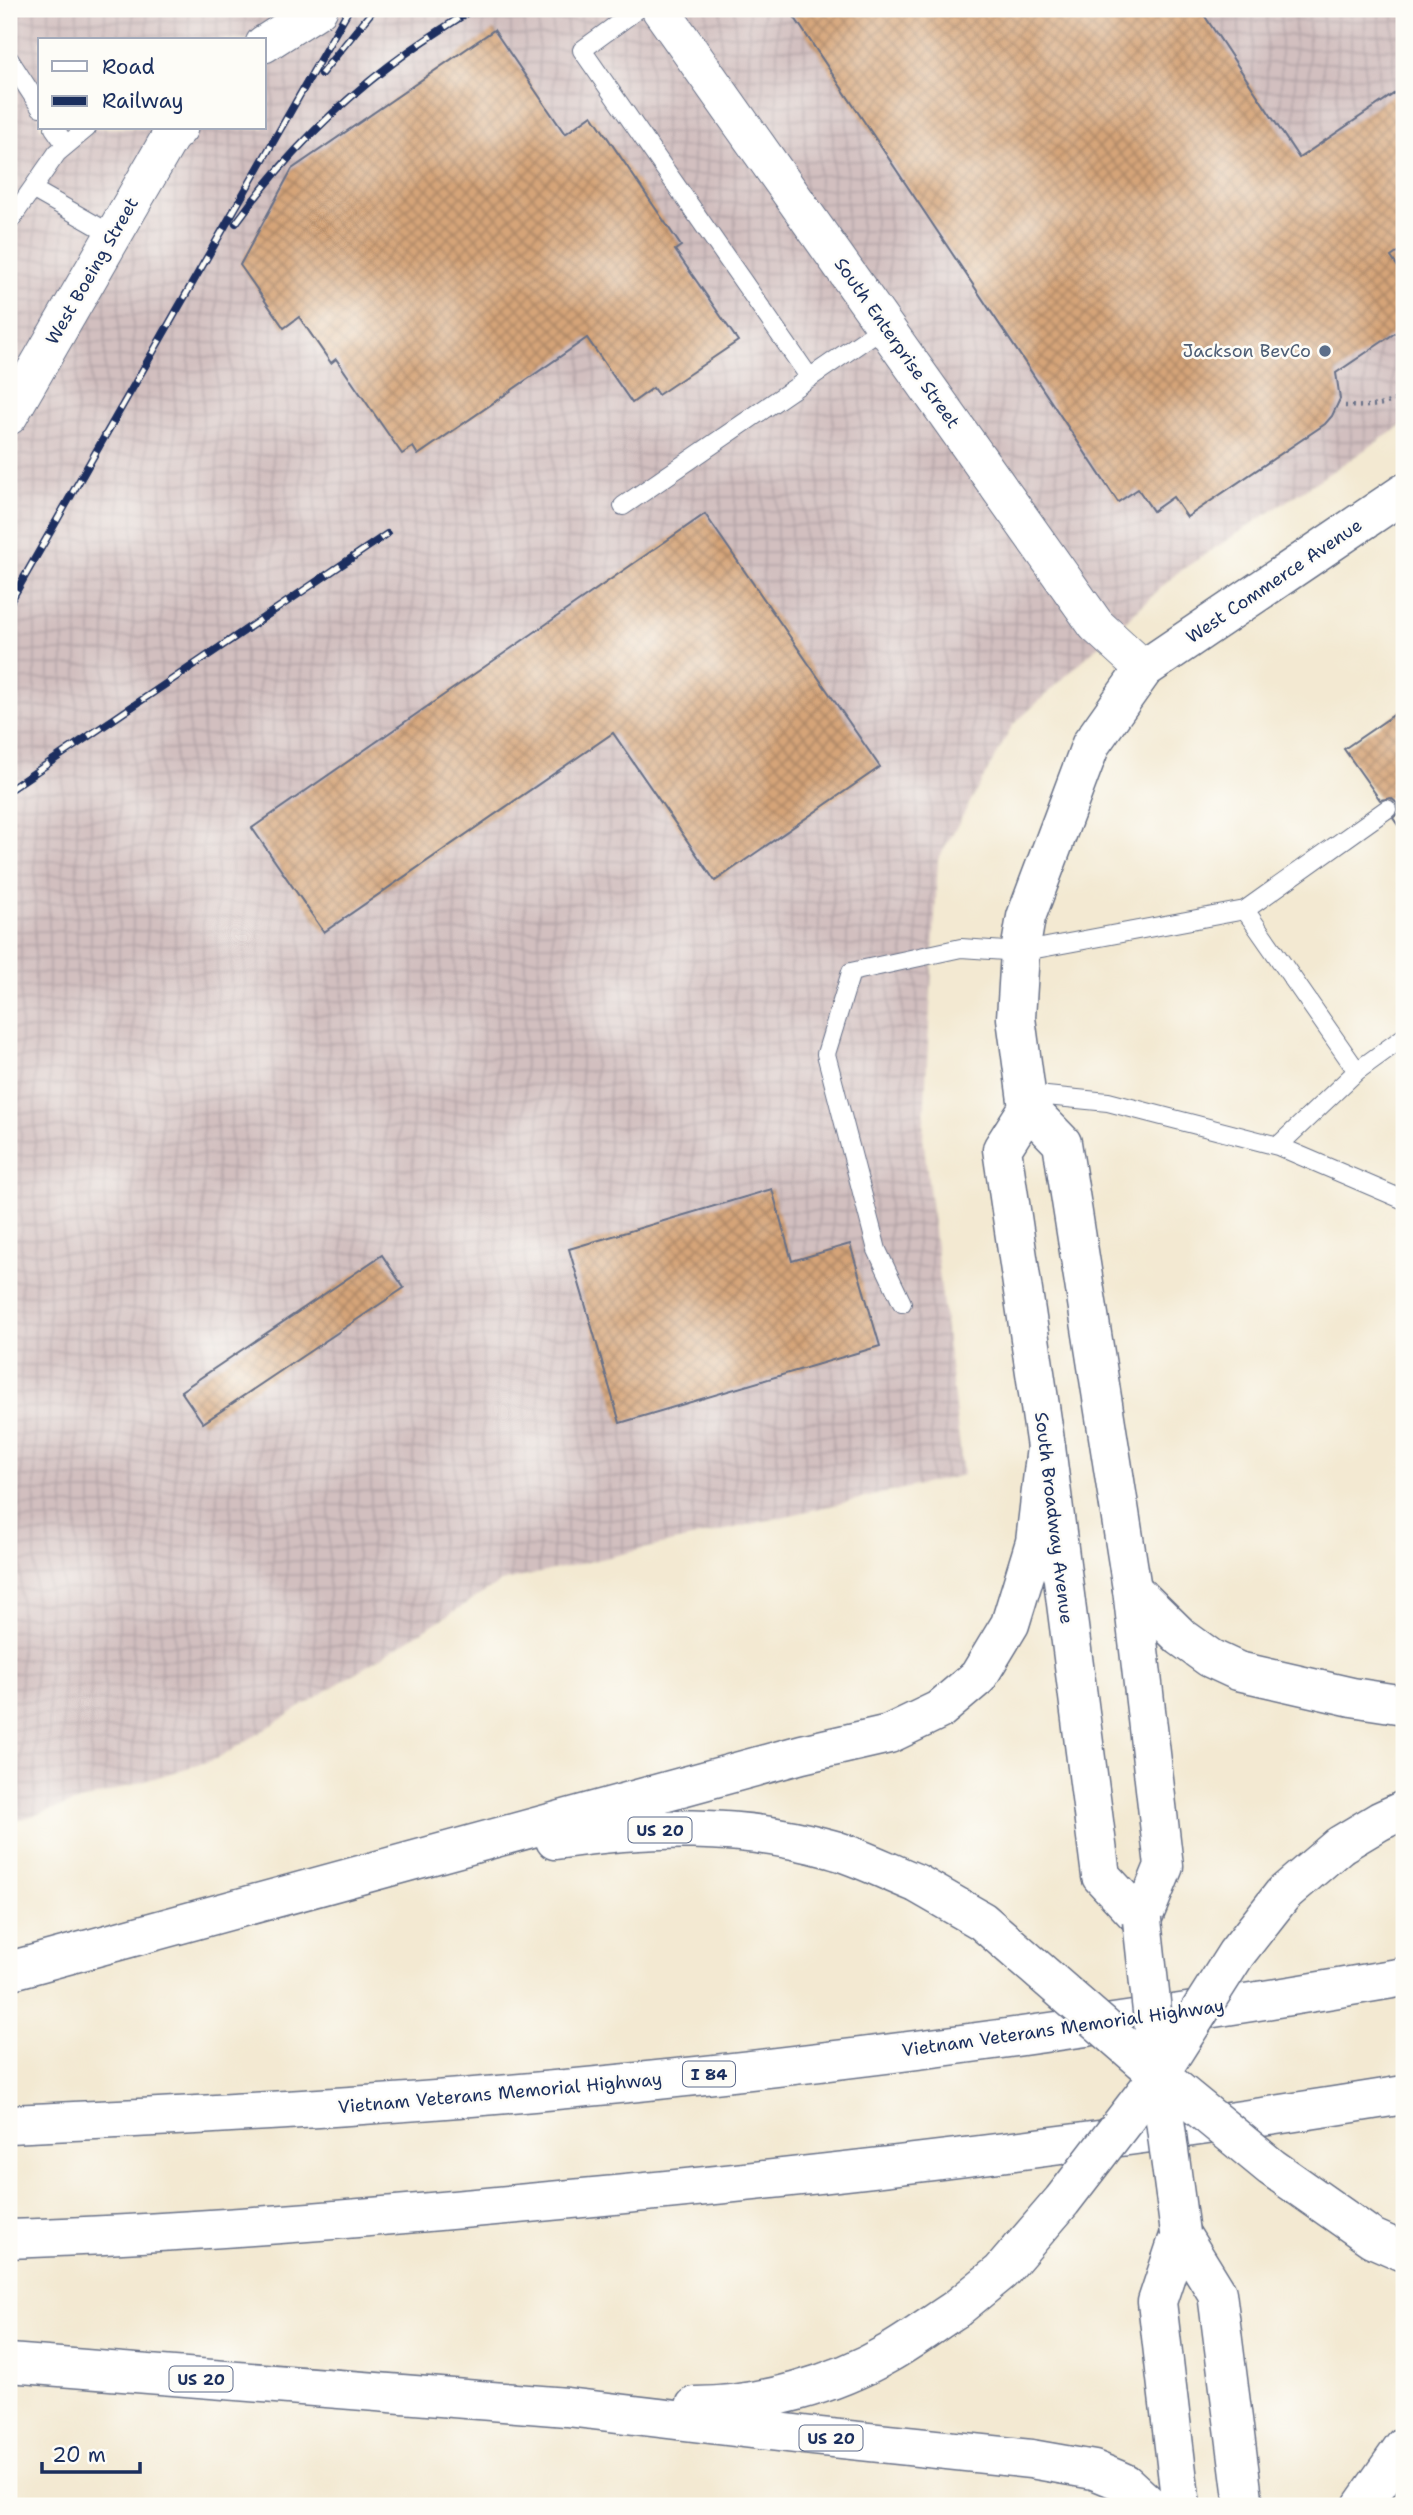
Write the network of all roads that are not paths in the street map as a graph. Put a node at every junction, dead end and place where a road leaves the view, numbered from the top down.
1 (319, 9) edge
2 (638, 9) edge
3 (660, 9) edge
4 (266, 43) edge
5 (9, 60) edge
6 (38, 104) edge
7 (55, 130) edge
8 (85, 130) edge
9 (177, 130) edge
10 (66, 145) junction
11 (32, 189) junction
12 (9, 222) edge
13 (113, 235) junction
14 (885, 326) junction
15 (810, 378) junction
16 (9, 416) edge
17 (1404, 493) edge
18 (623, 506) dead end
19 (1144, 669) junction
20 (1387, 809) dead end
21 (1245, 909) junction
22 (1020, 952) junction
23 (1404, 1037) edge
24 (1357, 1071) junction
25 (1027, 1101) junction
26 (1278, 1146) junction
27 (1404, 1200) edge
28 (902, 1303) dead end
29 (1046, 1447) junction
30 (1132, 1589) junction
31 (1404, 1705) edge
32 (1404, 1810) edge
33 (397, 1863) junction
34 (1142, 1920) junction
35 (9, 1971) edge
36 (1404, 1977) edge
37 (1159, 2075) junction
38 (1404, 2095) edge
39 (9, 2124) edge
40 (1180, 2233) junction
41 (9, 2239) edge
42 (1404, 2252) edge
43 (9, 2363) edge
44 (567, 2407) junction
45 (1404, 2446) edge
46 (1150, 2506) edge
47 (1181, 2506) edge
48 (1244, 2506) edge
49 (1362, 2506) edge

1 - 4 street
2 - 15 lane
3 - 14 street, South Enterprise Street
5 - 6 lane
7 - 10 lane
8 - 10 lane
9 - 13 street, West Boeing Street
10 - 11 lane
11 - 12 lane
11 - 13 lane
13 - 16 street, West Boeing Street
14 - 15 lane
14 - 19 street, South Enterprise Street
15 - 18 lane
17 - 19 main road, West Commerce Avenue
19 - 22 main road
20 - 21 lane
21 - 22 lane
21 - 24 lane
22 - 25 main road
22 - 28 lane
23 - 24 lane
24 - 26 lane
25 - 26 lane
25 - 29 main road, South Broadway Avenue
25 - 30 main road
26 - 27 lane
29 - 33 main road
29 - 34 main road, South Broadway Avenue
30 - 31 main road
30 - 34 main road
32 - 37 main road, bridge
33 - 35 main road, US 20
33 - 37 main road, US 20, bridge
34 - 37 main road, bridge
36 - 39 main road, Vietnam Veterans Memorial Highway / I 84
37 - 40 main road, bridge
37 - 42 main road, bridge
37 - 44 main road, bridge
38 - 41 main road
40 - 47 main road
40 - 48 main road
43 - 44 main road, US 20
44 - 46 main road, US 20
45 - 49 main road

